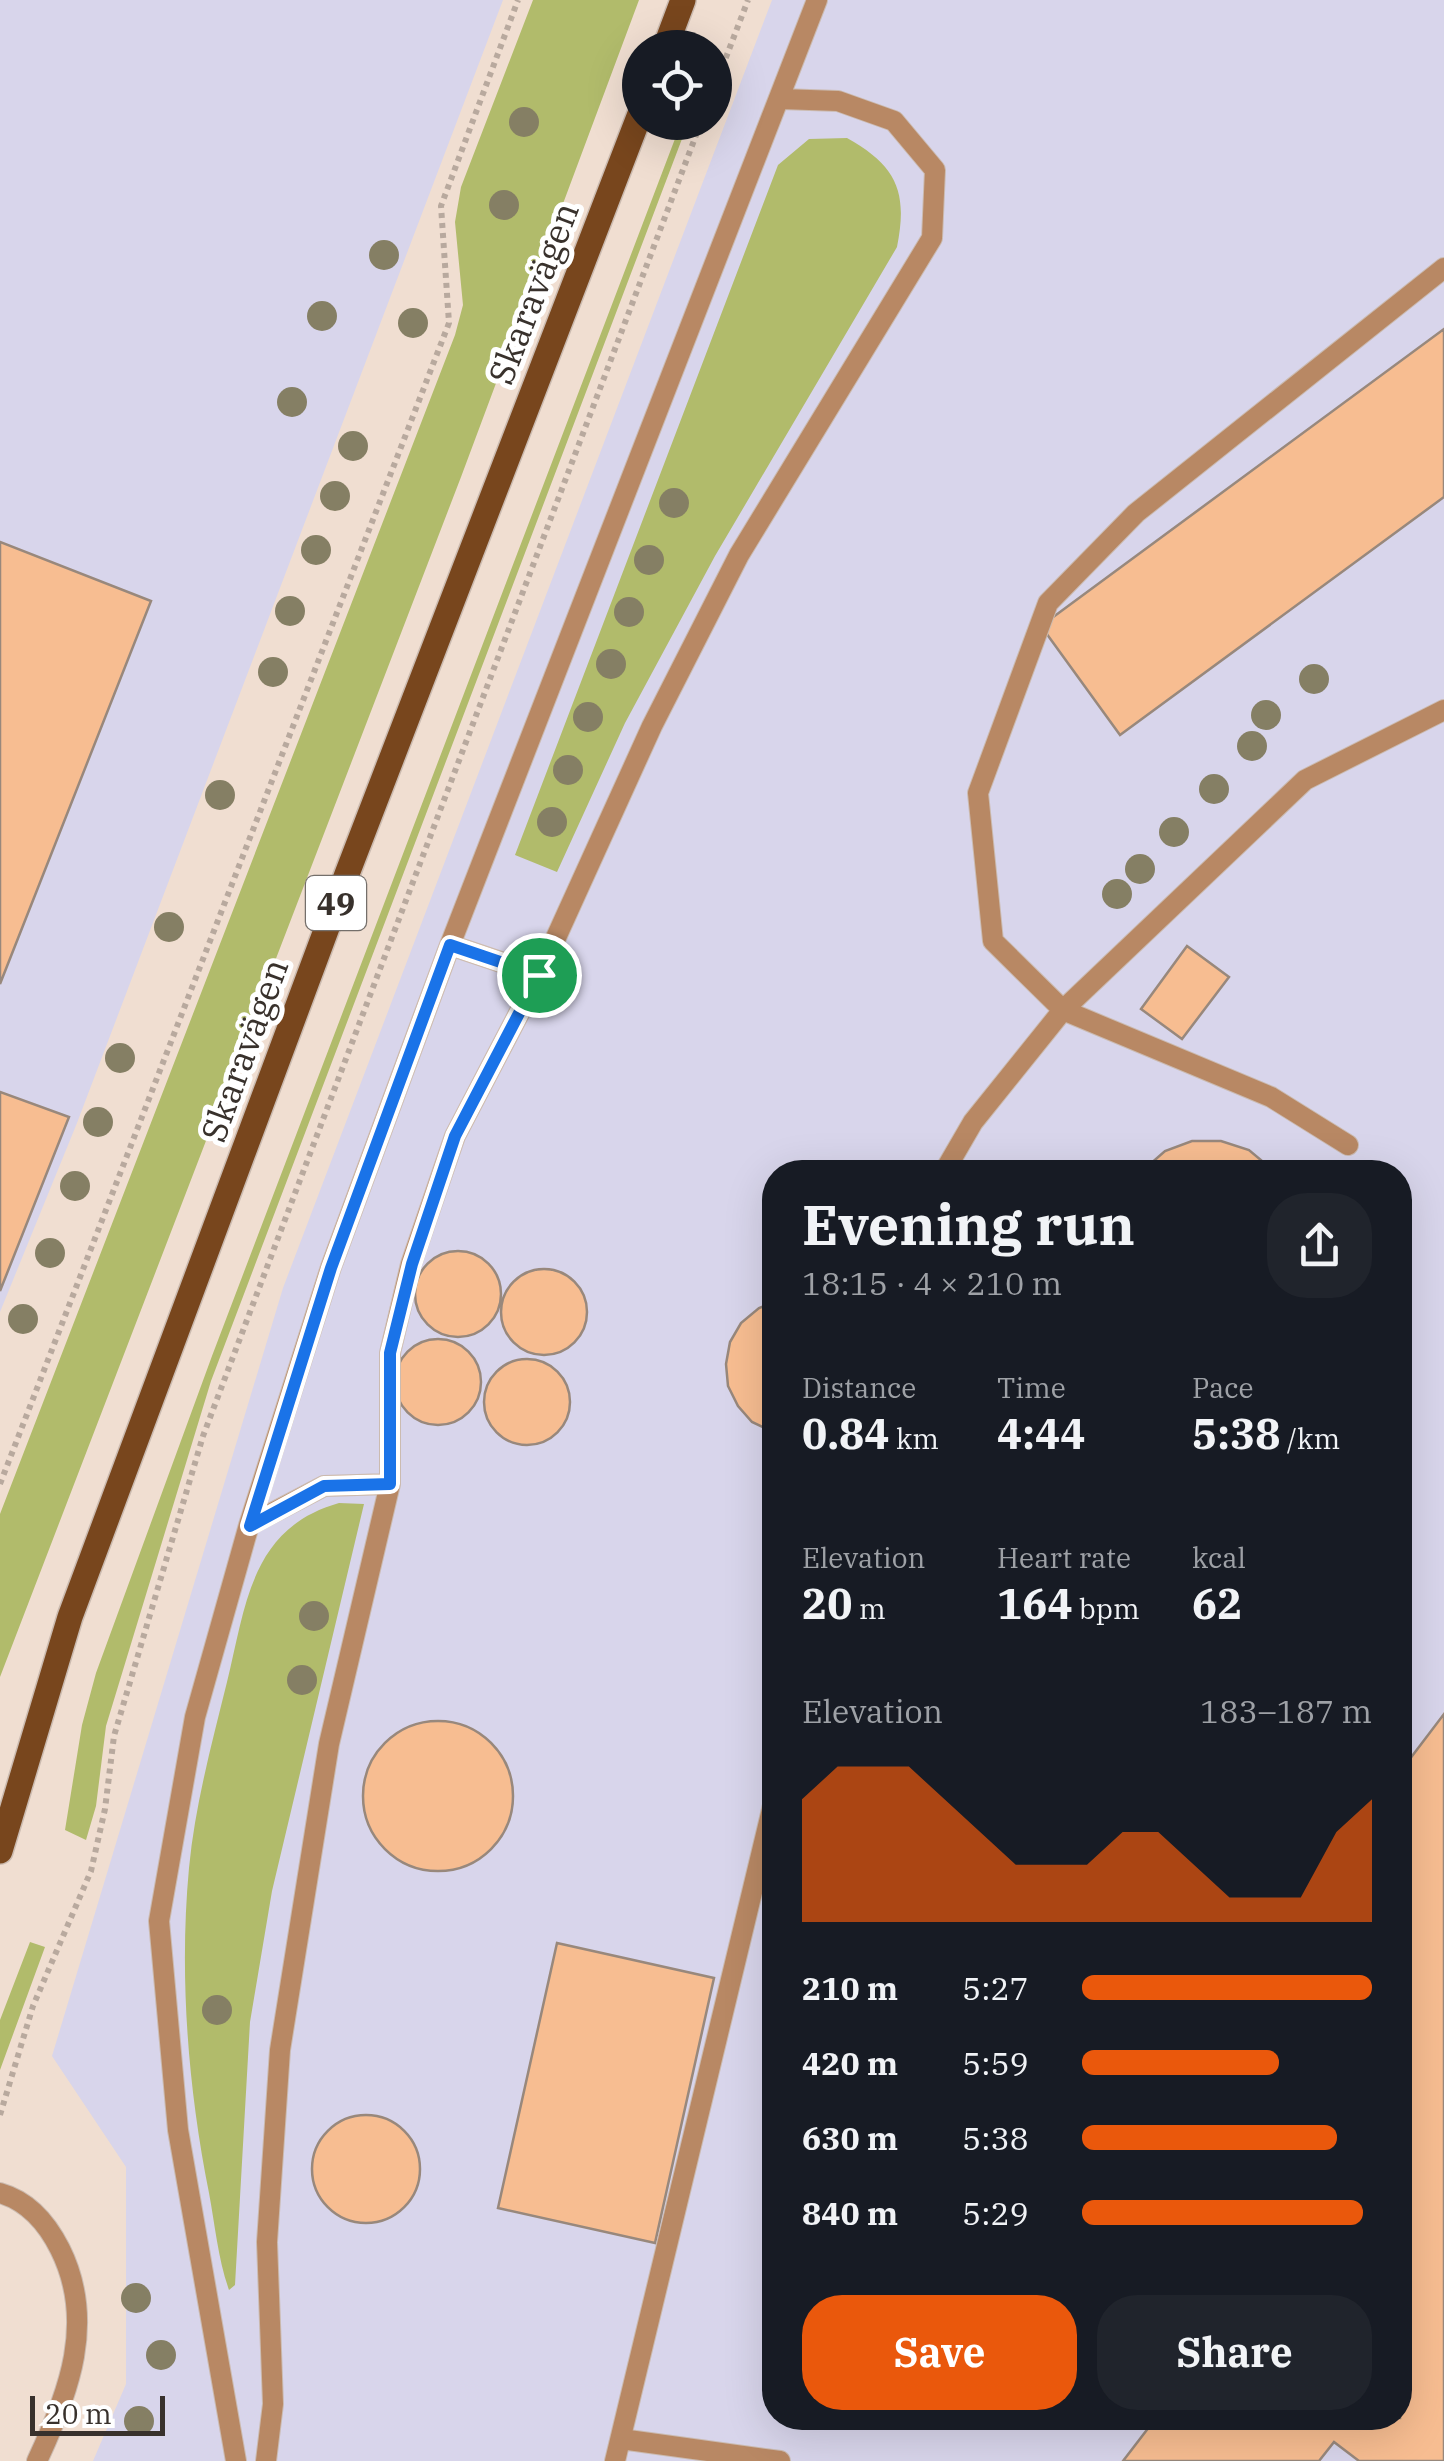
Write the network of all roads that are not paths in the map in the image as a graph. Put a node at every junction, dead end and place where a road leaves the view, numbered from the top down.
1 (682, 0) edge
2 (817, 0) edge
3 (671, 30) edge
4 (781, 100) junction
5 (630, 140) edge
6 (1444, 268) edge
7 (1444, 710) edge
8 (450, 945) junction
9 (539, 975) junction
10 (1063, 1010) junction
11 (1348, 1145) dead end
12 (951, 1160) edge
13 (390, 1484) junction
14 (250, 1526) junction
15 (0, 1851) edge
16 (762, 1851) edge
17 (0, 2194) edge
18 (620, 2439) junction
19 (37, 2461) edge
20 (236, 2461) edge
21 (266, 2461) edge
22 (616, 2461) edge
23 (780, 2461) edge

1 - 3 main road
2 - 4 lane
4 - 8 lane
4 - 9 lane
5 - 15 main road, Skaravägen / 49
6 - 10 lane
7 - 10 lane
8 - 9 lane
8 - 14 lane
9 - 13 lane
10 - 11 lane
10 - 12 lane
13 - 14 lane
13 - 21 lane
14 - 20 lane
16 - 18 lane
17 - 19 lane
18 - 22 lane
18 - 23 lane

